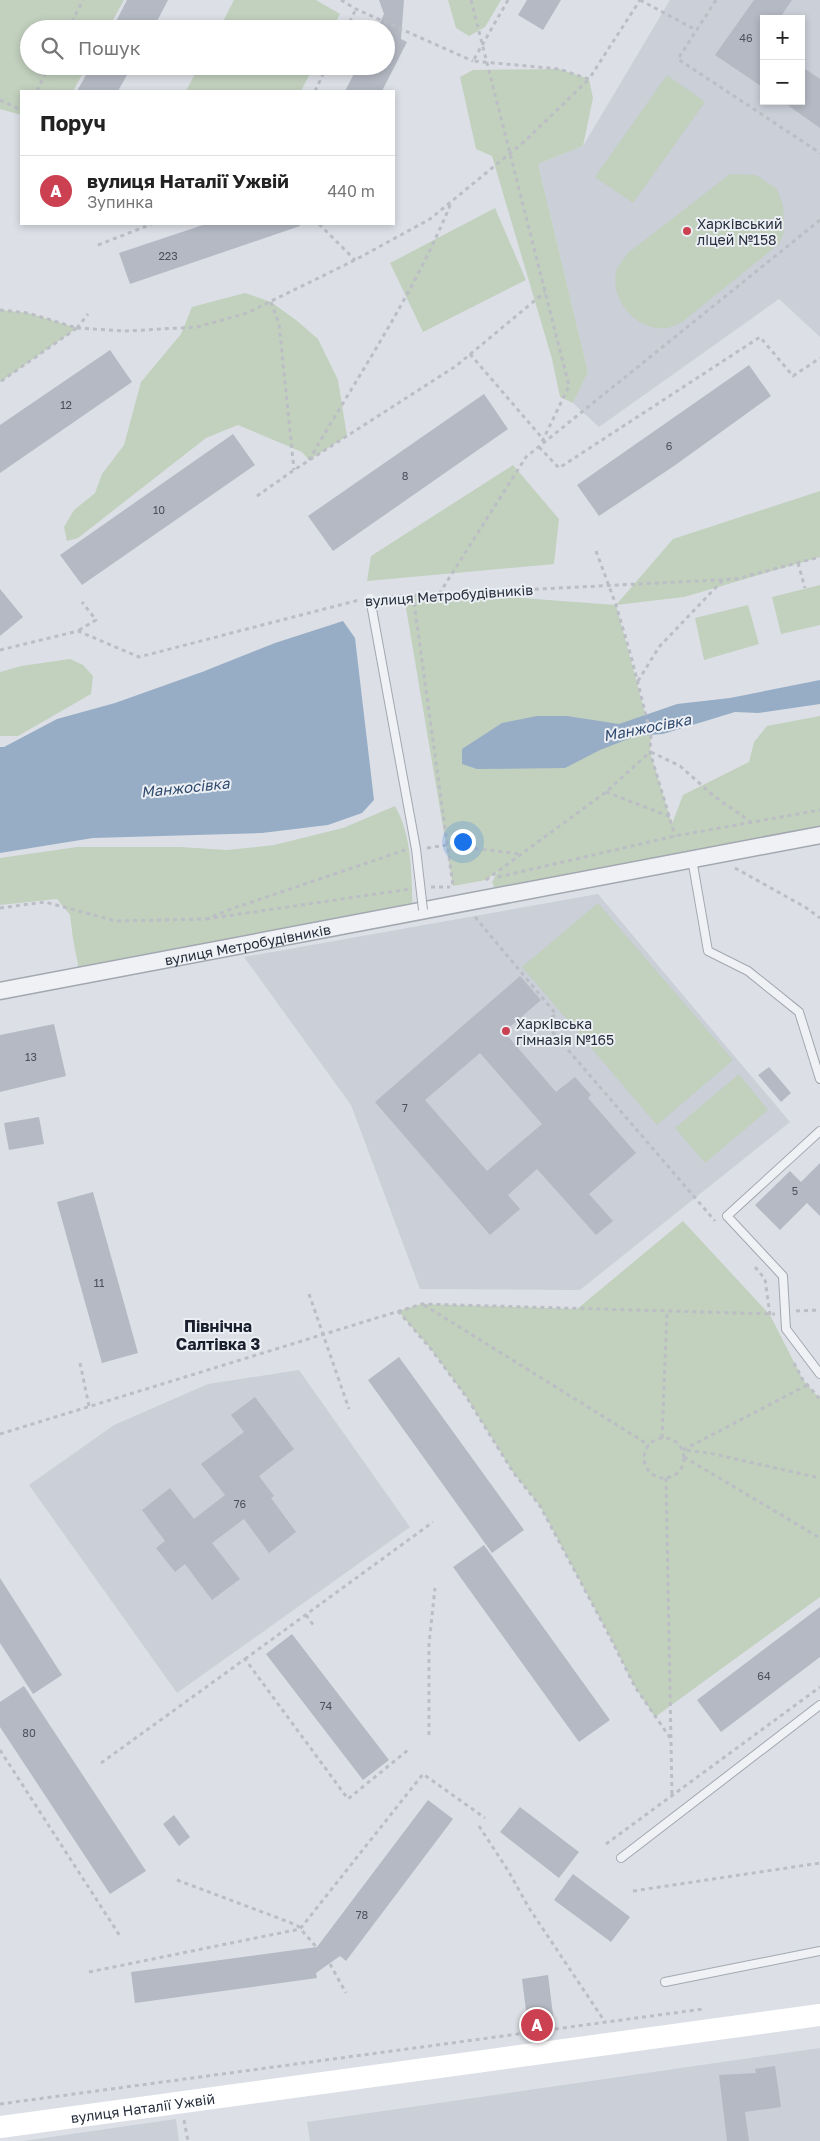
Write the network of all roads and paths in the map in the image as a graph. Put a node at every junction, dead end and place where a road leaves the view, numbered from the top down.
1 (83, 0) edge
2 (341, 0) edge
3 (471, 0) edge
4 (508, 0) edge
5 (640, 0) edge
6 (716, 0) edge
7 (356, 9) junction
8 (73, 20) edge
9 (350, 20) edge
10 (381, 20) edge
11 (395, 26) edge
12 (696, 30) junction
13 (482, 45) junction
14 (474, 61) junction
15 (487, 62) junction
16 (45, 75) edge
17 (323, 75) edge
18 (589, 79) junction
19 (37, 90) edge
20 (316, 90) edge
21 (0, 100) edge
22 (20, 110) edge
23 (510, 153) junction
24 (820, 153) edge
25 (451, 202) junction
26 (820, 220) edge
27 (149, 225) edge
28 (320, 225) edge
29 (98, 245) dead end
30 (355, 260) junction
31 (545, 292) junction
32 (271, 302) junction
33 (0, 310) edge
34 (88, 314) dead end
35 (77, 328) junction
36 (470, 354) junction
37 (820, 358) edge
38 (0, 382) edge
39 (543, 439) junction
40 (539, 447) junction
41 (309, 460) junction
42 (294, 470) junction
43 (257, 496) dead end
44 (596, 551) dead end
45 (820, 557) edge
46 (798, 563) junction
47 (722, 580) junction
48 (609, 586) junction
49 (804, 588) dead end
50 (439, 594) junction
51 (413, 595) junction
52 (370, 598) junction
53 (82, 602) dead end
54 (78, 631) junction
55 (0, 650) edge
56 (637, 682) junction
57 (650, 752) junction
58 (606, 792) junction
59 (820, 810) edge
60 (671, 817) junction
61 (751, 822) junction
62 (820, 835) edge
63 (675, 836) junction
64 (447, 845) junction
65 (416, 849) junction
66 (520, 854) junction
67 (712, 855) junction
68 (692, 859) junction
69 (486, 880) junction
70 (478, 882) dead end
71 (462, 885) dead end
72 (453, 886) junction
73 (421, 888) junction
74 (0, 908) edge
75 (423, 910) junction
76 (474, 916) dead end
77 (820, 918) edge
78 (206, 919) junction
79 (0, 991) edge
80 (820, 1079) edge
81 (820, 1131) edge
82 (720, 1226) dead end
83 (752, 1264) dead end
84 (309, 1294) dead end
85 (422, 1304) junction
86 (820, 1310) edge
87 (398, 1311) junction
88 (667, 1312) junction
89 (785, 1312) junction
90 (770, 1314) junction
91 (774, 1323) dead end
92 (324, 1334) junction
93 (790, 1355) dead end
94 (80, 1363) dead end
95 (820, 1374) edge
96 (807, 1385) junction
97 (820, 1399) edge
98 (89, 1406) junction
99 (349, 1409) dead end
100 (0, 1434) edge
101 (662, 1438) junction
102 (649, 1445) junction
103 (683, 1450) junction
104 (684, 1458) junction
105 (666, 1478) junction
106 (820, 1478) edge
107 (432, 1522) dead end
108 (820, 1538) edge
109 (435, 1588) dead end
110 (306, 1615) junction
111 (314, 1626) dead end
112 (245, 1659) junction
113 (820, 1687) edge
114 (820, 1705) edge
115 (429, 1735) dead end
116 (671, 1739) junction
117 (0, 1750) edge
118 (408, 1750) dead end
119 (101, 1763) dead end
120 (672, 1795) junction
121 (485, 1818) dead end
122 (479, 1826) dead end
123 (606, 1844) dead end
124 (621, 1858) dead end
125 (820, 1863) edge
126 (177, 1880) dead end
127 (633, 1891) dead end
128 (300, 1929) junction
129 (120, 1936) dead end
130 (320, 1950) dead end
131 (820, 1951) edge
132 (330, 1964) dead end
133 (88, 1972) dead end
134 (665, 1982) dead end
135 (346, 1993) dead end
136 (709, 2008) dead end
137 (820, 2015) edge
138 (604, 2022) junction
139 (0, 2104) edge
140 (0, 2127) edge

1 - 8 path
2 - 7 path
3 - 13 path
4 - 13 path
5 - 12 path
5 - 18 path
6 - 12 path
7 - 9 path
7 - 10 path
11 - 14 path
12 - 24 path
13 - 14 path
13 - 15 path
14 - 15 path
15 - 18 path
15 - 23 path
16 - 19 path
17 - 20 path
18 - 23 path
21 - 22 path
23 - 25 path
23 - 31 path
25 - 30 path
25 - 41 path
26 - 40 path
27 - 29 path
28 - 30 path
30 - 32 path
31 - 36 path
31 - 39 path
32 - 35 path
32 - 42 path
33 - 35 path
34 - 35 path
35 - 38 path
36 - 39 path
36 - 41 path
37 - 40 path
39 - 40 path
40 - 50 path
41 - 42 path
42 - 43 path
44 - 48 path
45 - 46 path, вулиця Метробудівників
46 - 47 path, вулиця Метробудівників
46 - 49 path
47 - 48 path, вулиця Метробудівників
47 - 56 path
48 - 50 path, вулиця Метробудівників
48 - 56 path
50 - 51 path, вулиця Метробудівників
51 - 52 path, вулиця Метробудівників
51 - 64 path
52 - 54 path, вулиця Метробудівників
52 - 65 lane, bridge
53 - 54 path
54 - 55 path
56 - 57 path
57 - 58 path
57 - 60 path
57 - 61 path
58 - 60 path
58 - 66 path
59 - 61 path
60 - 63 path
61 - 63 path
62 - 67 street, вулиця Метробудівників
63 - 69 path
64 - 65 path
64 - 66 path
64 - 72 path
65 - 73 lane, bridge
65 - 78 path
66 - 69 path
67 - 68 street, вулиця Метробудівників
67 - 77 path
68 - 75 street, вулиця Метробудівників
68 - 80 lane
69 - 70 path
71 - 72 path
72 - 73 path
73 - 75 lane, bridge
73 - 78 path
74 - 78 path
75 - 79 street, вулиця Метробудівників
76 - 82 path
81 - 89 lane
83 - 90 path
84 - 92 path
85 - 87 path
85 - 88 path
85 - 102 path
86 - 89 path
87 - 92 path
87 - 116 path
88 - 90 path
88 - 101 path
89 - 90 path
89 - 95 lane
90 - 91 path
92 - 98 path
92 - 99 path
93 - 96 path
94 - 98 path
96 - 97 path
96 - 103 path
98 - 100 path
101 - 102 path
101 - 103 path
102 - 105 path
103 - 104 path
103 - 106 path
104 - 105 path
104 - 108 path
105 - 116 path
107 - 110 path
109 - 115 path
110 - 111 path
110 - 112 path
112 - 118 path
112 - 119 path
113 - 120 path
114 - 124 lane
116 - 120 path
117 - 129 path
120 - 123 path
121 - 128 path
122 - 138 path
125 - 127 path
126 - 128 path
128 - 130 path
128 - 133 path
131 - 134 lane
132 - 135 path
136 - 138 path
137 - 140 main road, вулиця Наталії Ужвій
138 - 139 path

